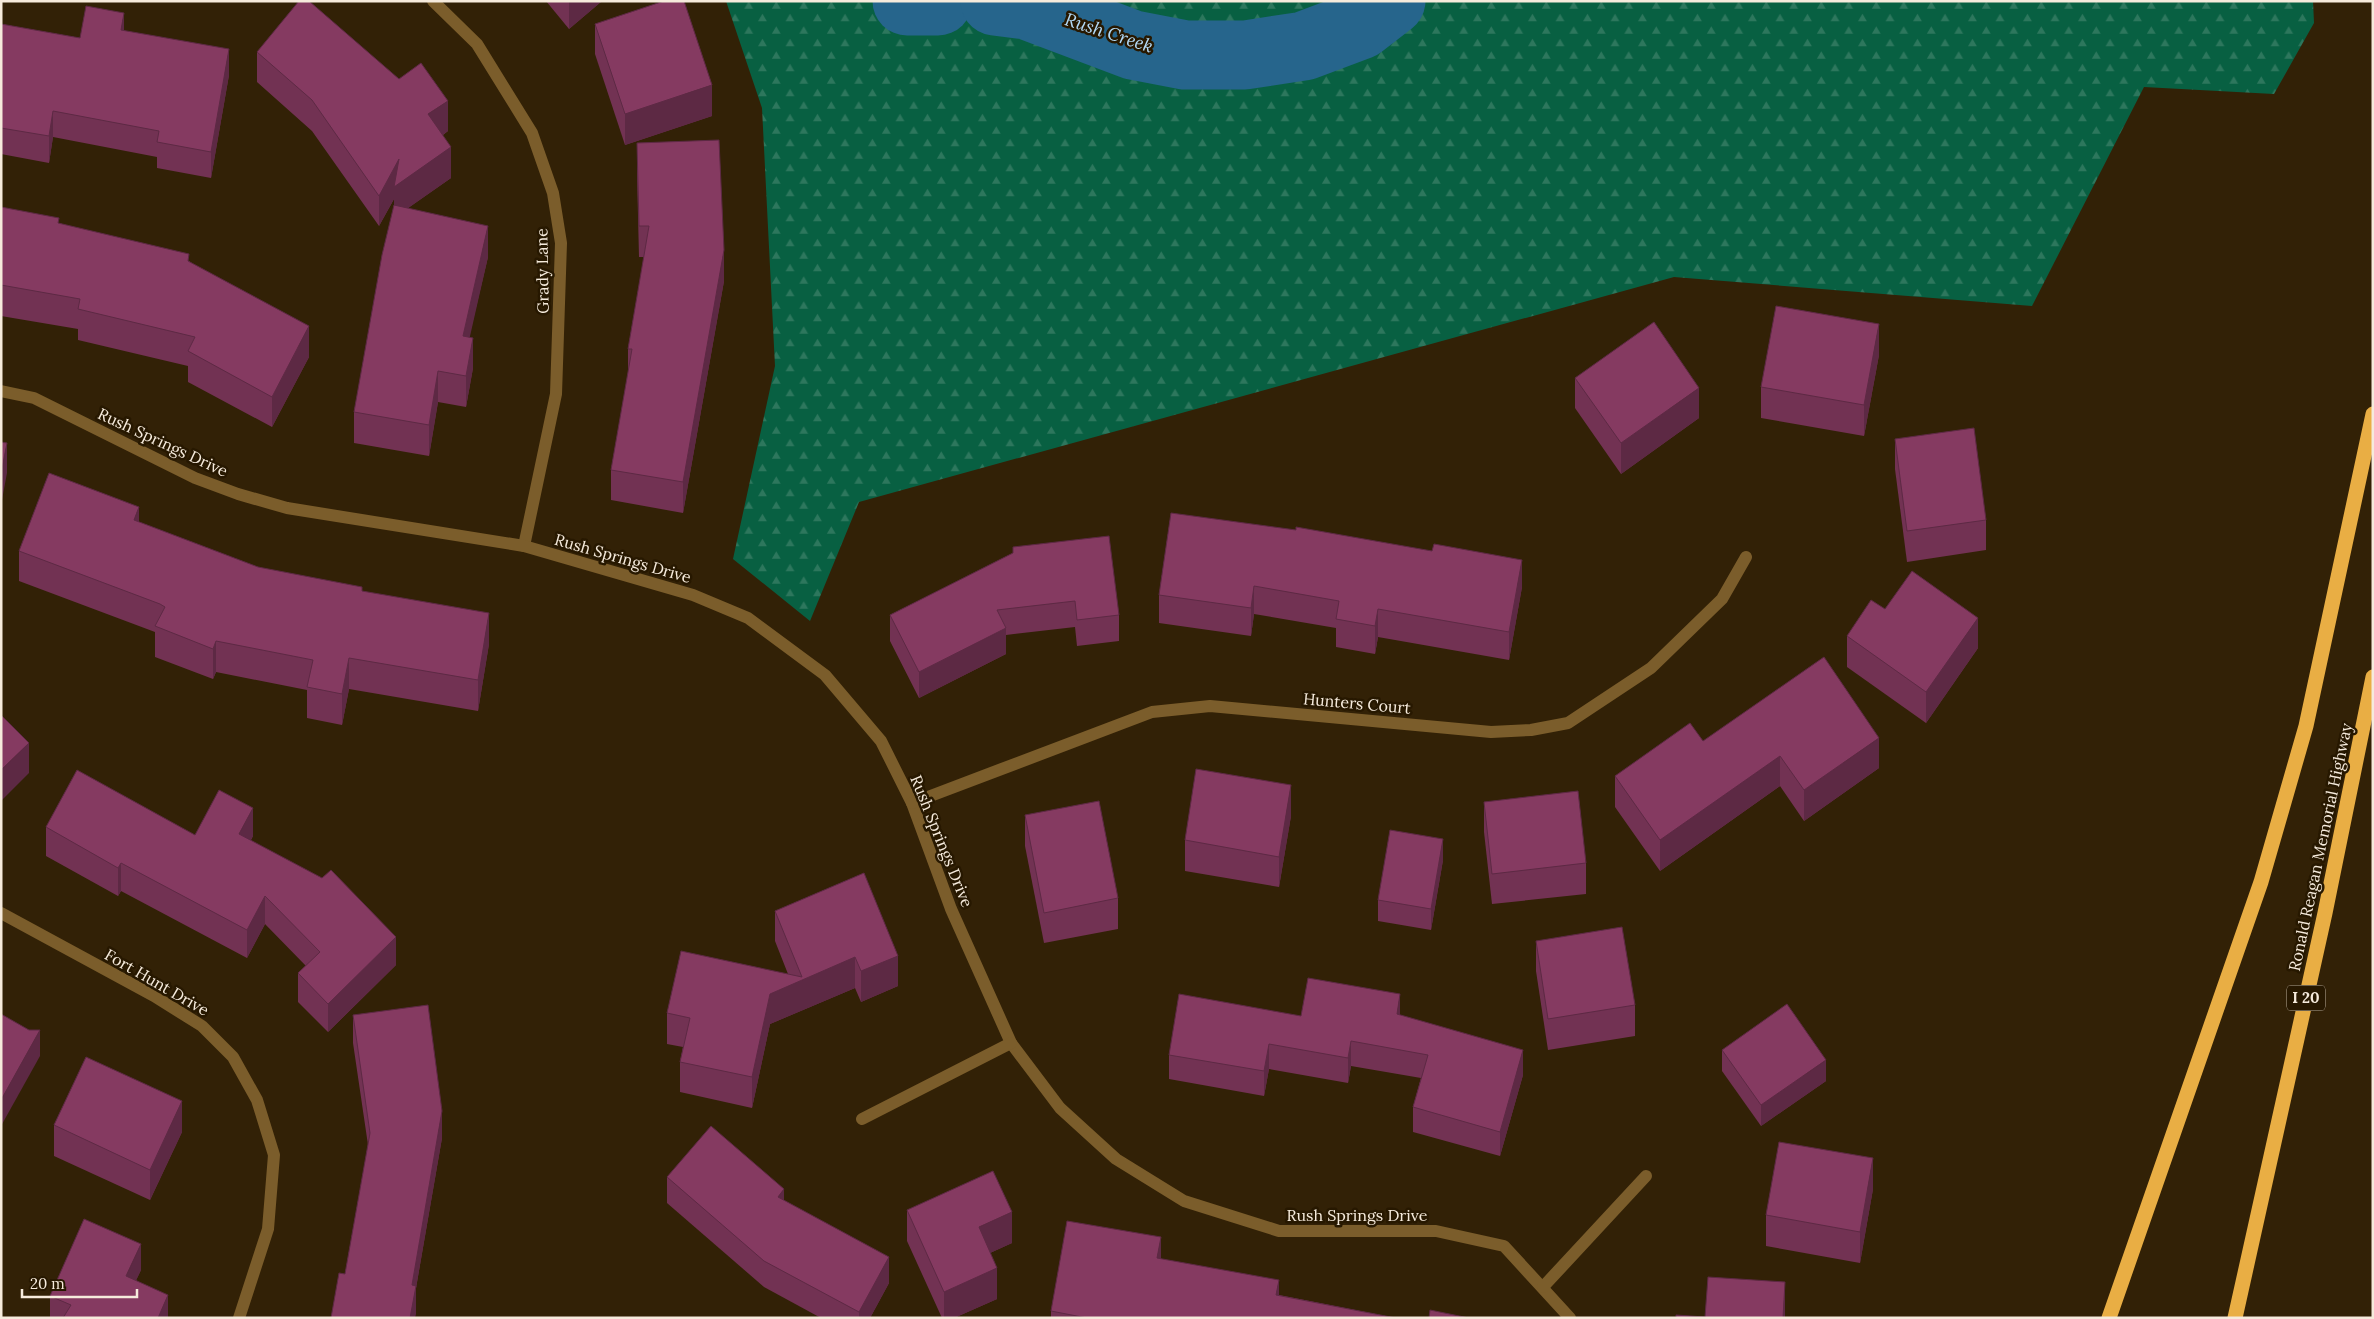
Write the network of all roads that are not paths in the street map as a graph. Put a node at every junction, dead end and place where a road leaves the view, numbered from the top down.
1 (434, 1) edge
2 (1, 391) edge
3 (2373, 414) edge
4 (524, 546) junction
5 (1746, 557) dead end
6 (2373, 677) edge
7 (912, 803) junction
8 (1, 913) edge
9 (1011, 1043) junction
10 (862, 1119) dead end
11 (1646, 1176) dead end
12 (1543, 1287) junction
13 (239, 1318) edge
14 (1570, 1318) edge
15 (2109, 1318) edge
16 (2235, 1318) edge

1 - 4 street, Grady Lane
2 - 4 street, Rush Springs Drive
3 - 15 highway
4 - 7 street, Rush Springs Drive
5 - 7 street, Hunters Court
6 - 16 highway, Ronald Reagan Memorial Highway / I 20
7 - 9 street, Rush Springs Drive
8 - 13 street, Fort Hunt Drive
9 - 10 street
9 - 12 street, Rush Springs Drive
11 - 12 street
12 - 14 street, Rush Springs Drive

